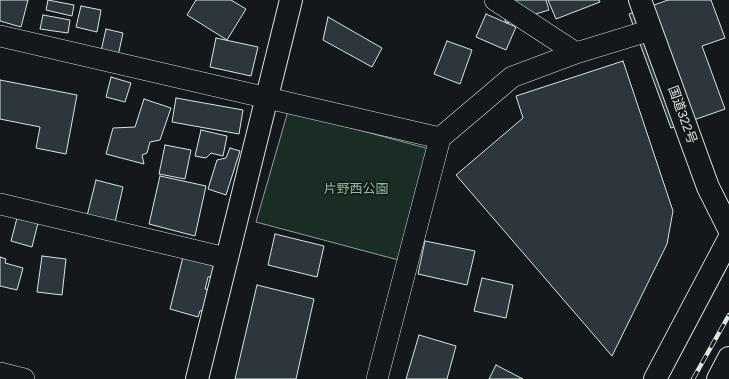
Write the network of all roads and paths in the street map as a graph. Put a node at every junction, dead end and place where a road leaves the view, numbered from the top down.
1 (291, 0) edge
2 (495, 0) edge
3 (640, 0) edge
4 (651, 30) junction
5 (0, 36) edge
6 (576, 53) junction
7 (266, 99) junction
8 (440, 138) junction
9 (0, 204) edge
10 (729, 229) edge
11 (729, 240) edge
12 (226, 258) junction
13 (729, 358) edge
14 (0, 373) edge
15 (24, 379) edge
16 (197, 379) edge
17 (377, 379) edge
18 (655, 379) edge
19 (718, 379) edge

1 - 7 main road
2 - 6 street
3 - 4 main road, 国道322号
4 - 6 street
4 - 10 main road, 国道322号
5 - 7 street
6 - 8 street
7 - 8 street
7 - 12 main road
8 - 17 street
9 - 12 street
11 - 18 main road
12 - 16 main road
13 - 19 main road
14 - 15 street

